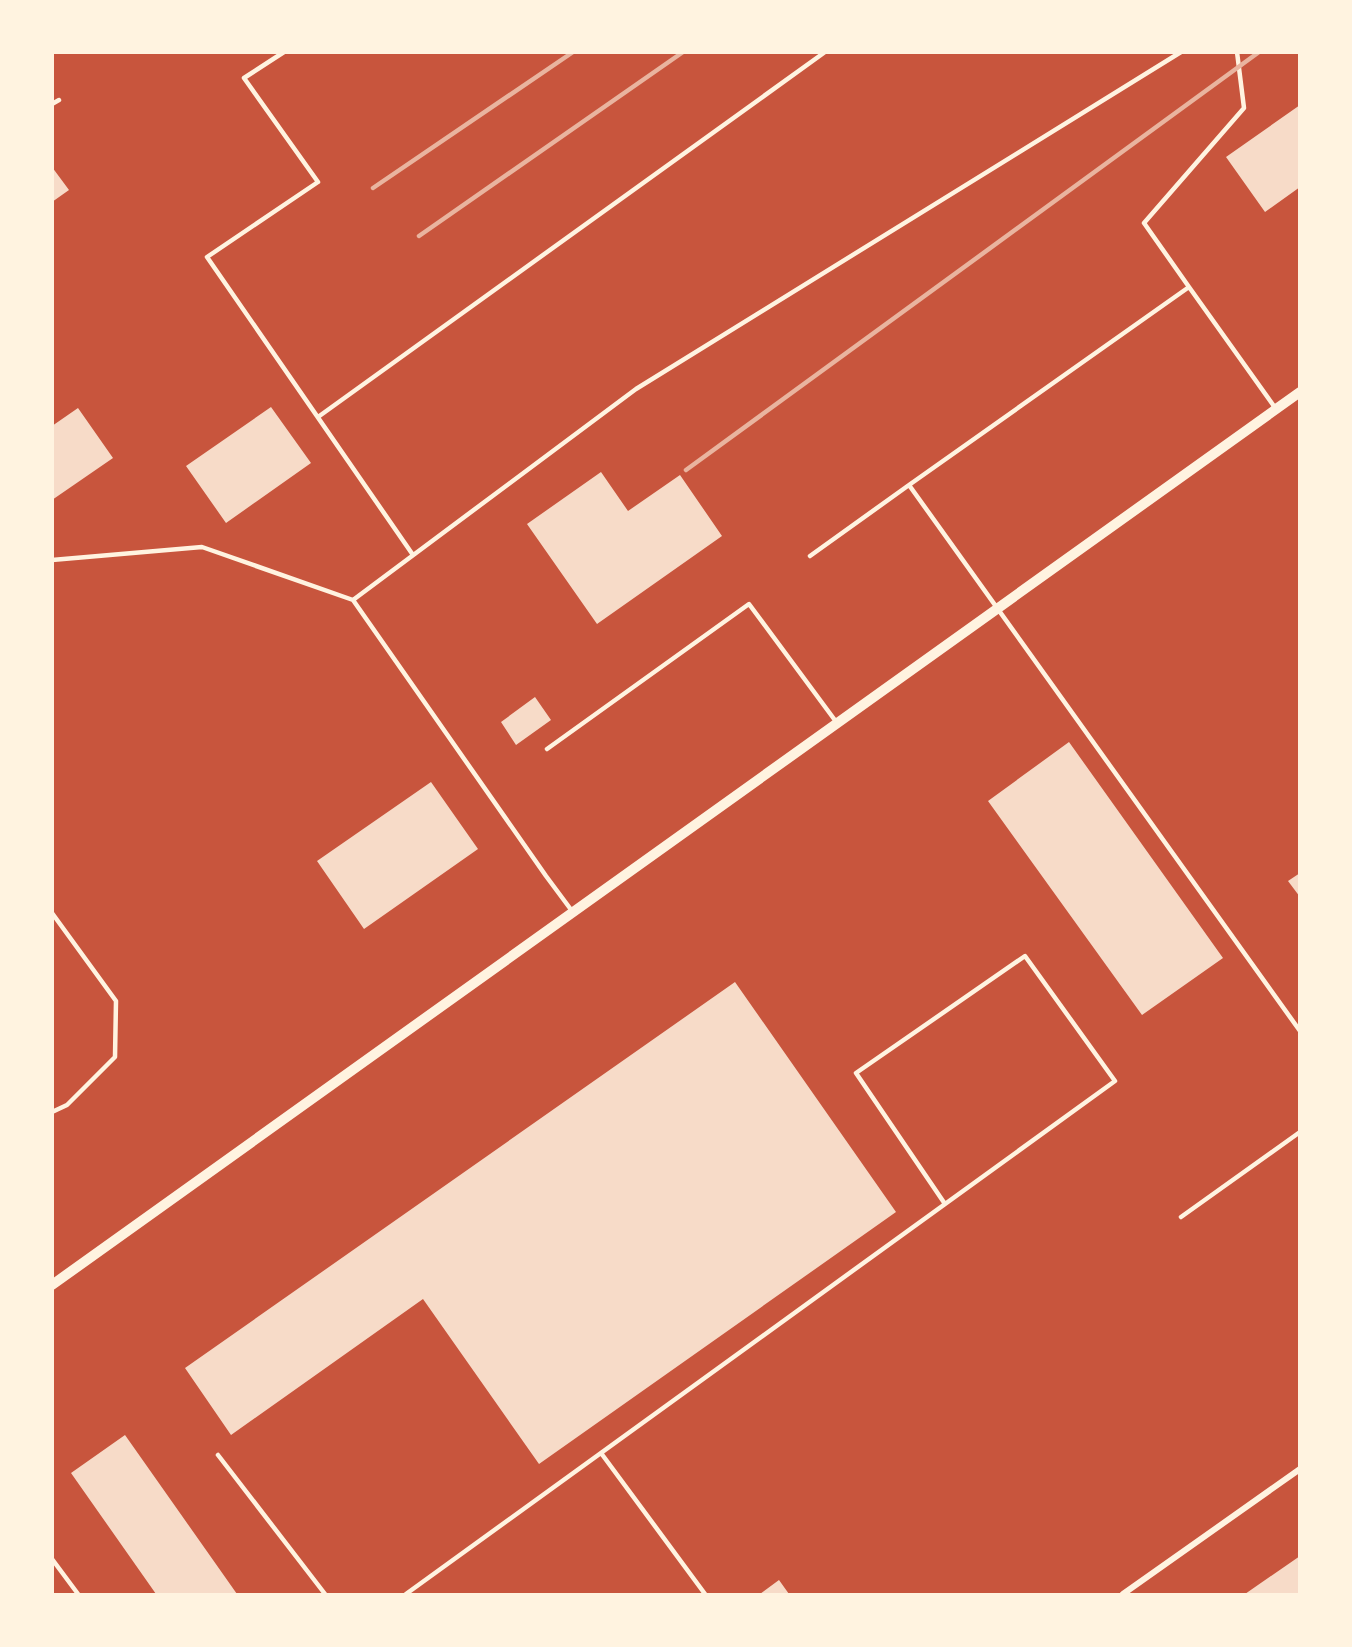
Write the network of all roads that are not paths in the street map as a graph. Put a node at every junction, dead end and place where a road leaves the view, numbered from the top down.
1 (284, 52) edge
2 (825, 52) edge
3 (1181, 52) edge
4 (1237, 52) edge
5 (59, 100) dead end
6 (52, 104) edge
7 (1189, 287) junction
8 (1299, 392) edge
9 (1276, 409) junction
10 (318, 417) junction
11 (909, 485) junction
12 (413, 555) junction
13 (810, 556) dead end
14 (52, 560) edge
15 (353, 600) junction
16 (996, 608) junction
17 (837, 723) junction
18 (547, 749) dead end
19 (573, 912) junction
20 (52, 913) edge
21 (1299, 1031) edge
22 (52, 1112) edge
23 (1299, 1132) edge
24 (945, 1204) junction
25 (1181, 1217) dead end
26 (52, 1285) edge
27 (601, 1453) junction
28 (218, 1455) dead end
29 (1299, 1470) edge
30 (52, 1559) edge
31 (78, 1594) edge
32 (325, 1594) edge
33 (405, 1594) edge
34 (705, 1594) edge
35 (1123, 1594) edge

1 - 10 lane
2 - 10 lane
3 - 12 lane
4 - 7 lane
5 - 6 lane
7 - 9 lane
7 - 11 lane
8 - 9 street
9 - 16 street
10 - 12 lane
11 - 13 lane
11 - 16 lane
12 - 15 lane
14 - 15 lane
15 - 19 lane
16 - 17 street
16 - 21 lane
17 - 18 lane
17 - 19 street
19 - 26 street
20 - 22 lane
23 - 25 lane
24 - 24 lane
24 - 27 lane
27 - 33 lane
27 - 34 lane
28 - 32 lane
29 - 35 street
30 - 31 lane

